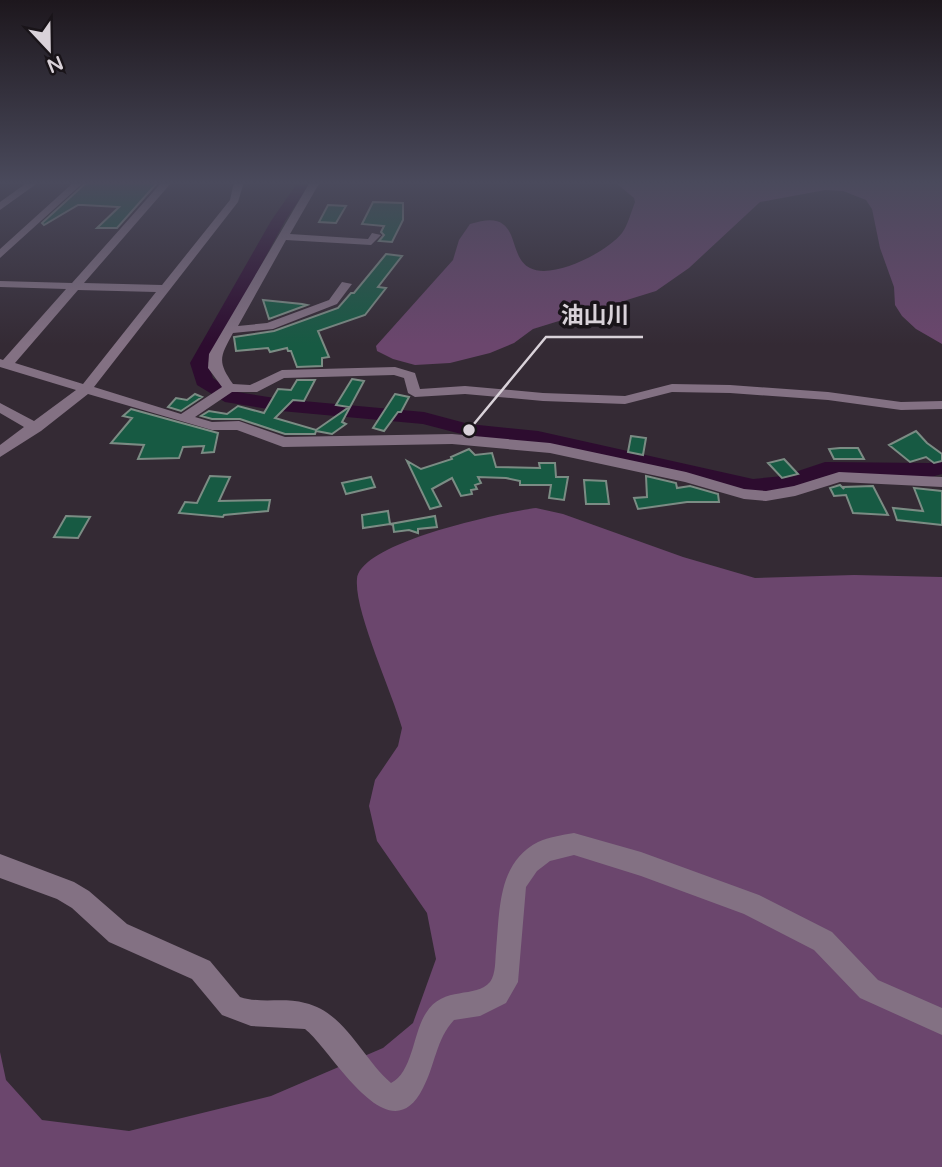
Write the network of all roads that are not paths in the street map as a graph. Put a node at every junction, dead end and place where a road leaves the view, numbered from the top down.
1 (20, 236) edge
2 (119, 236) edge
3 (206, 236) edge
4 (375, 236) edge
5 (283, 237) joint
6 (0, 255) edge
7 (346, 284) dead end
8 (0, 285) edge
9 (75, 286) junction
10 (165, 289) junction
11 (230, 330) junction
12 (3, 364) edge
13 (229, 388) junction
14 (85, 390) junction
15 (942, 405) edge
16 (0, 407) edge
17 (183, 419) junction
18 (36, 428) junction
19 (0, 452) edge
20 (942, 482) edge
21 (0, 866) edge
22 (942, 1022) edge

1 - 6 street
2 - 9 street
3 - 10 street
4 - 5 street
5 - 11 street
7 - 11 street
8 - 9 street
9 - 10 street
9 - 12 street
10 - 14 street
11 - 13 street
12 - 14 street
13 - 15 street
13 - 17 street
14 - 17 street
14 - 18 street
16 - 18 street
17 - 20 street
18 - 19 street
21 - 22 street

